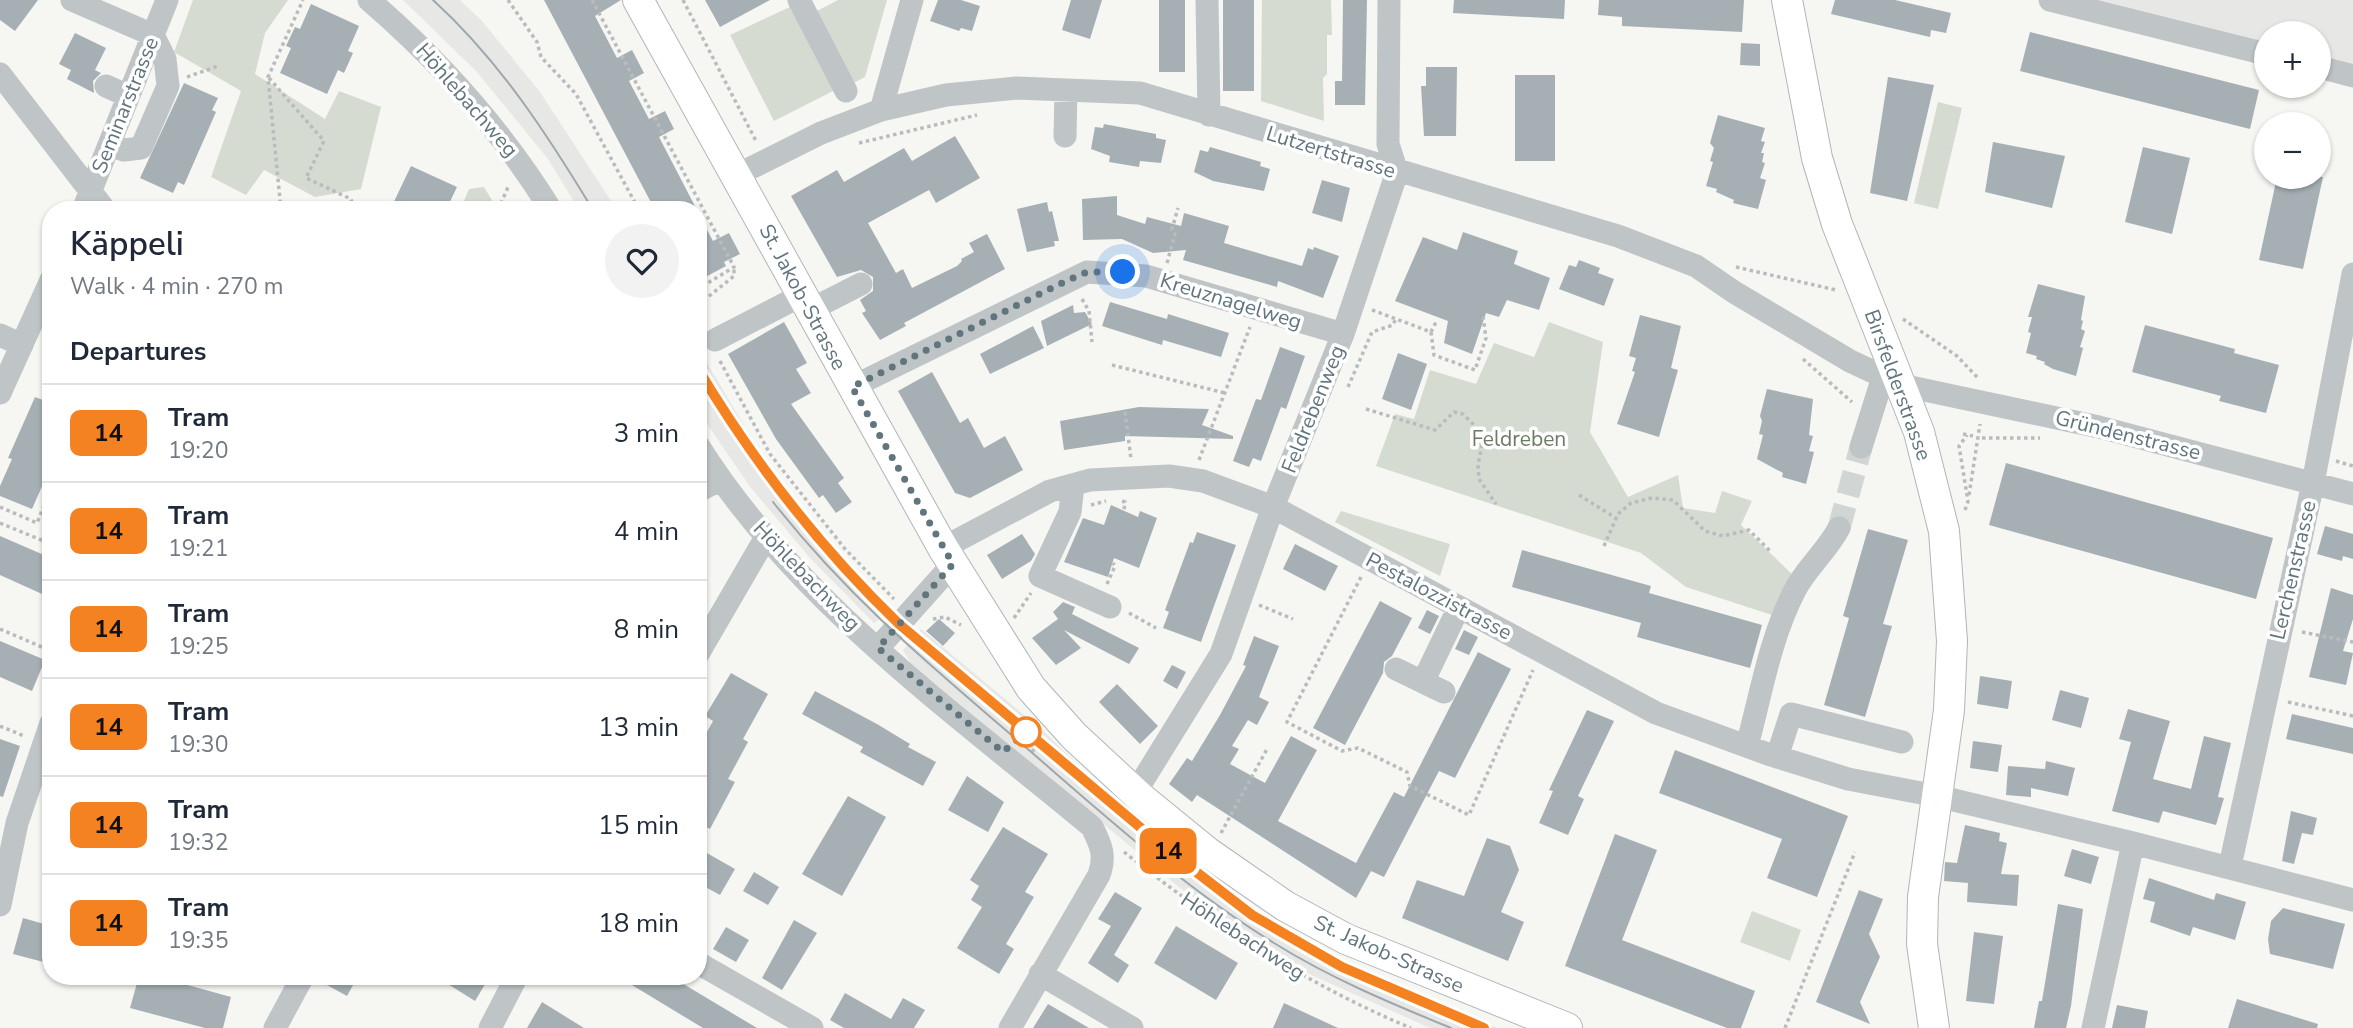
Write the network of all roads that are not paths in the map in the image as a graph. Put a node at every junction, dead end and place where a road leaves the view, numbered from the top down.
1 (72, 0) edge
2 (167, 0) edge
3 (369, 0) edge
4 (799, 0) edge
5 (912, 0) edge
6 (1208, 0) edge
7 (1389, 0) edge
8 (1787, 0) edge
9 (2050, 0) edge
10 (646, 3) edge
11 (153, 35) junction
12 (2254, 51) edge
13 (2331, 71) edge
14 (0, 74) edge
15 (2353, 76) edge
16 (106, 86) dead end
17 (1066, 90) junction
18 (846, 91) dead end
19 (128, 96) junction
20 (881, 110) junction
21 (1209, 115) junction
22 (1065, 136) dead end
23 (109, 145) junction
24 (1397, 172) junction
25 (737, 176) junction
26 (91, 201) edge
27 (94, 201) edge
28 (545, 201) edge
29 (2353, 274) edge
30 (861, 284) dead end
31 (42, 297) edge
32 (806, 302) junction
33 (1343, 334) junction
34 (0, 335) edge
35 (716, 349) road end
36 (13, 350) edge
37 (1892, 381) junction
38 (1, 386) edge
39 (852, 387) junction
40 (1861, 447) tunnel mouth
41 (707, 459) edge
42 (720, 480) junction
43 (2313, 483) junction
44 (1073, 485) junction
45 (707, 486) edge
46 (2353, 494) edge
47 (1273, 507) junction
48 (1839, 528) tunnel mouth
49 (766, 537) junction
50 (948, 556) junction
51 (1110, 607) road end
52 (1459, 607) junction
53 (707, 639) edge
54 (886, 655) junction
55 (1396, 669) dead end
56 (1776, 689) dead end
57 (1902, 742) dead end
58 (42, 749) edge
59 (1761, 751) junction
60 (1135, 793) junction
61 (1937, 796) junction
62 (2133, 843) junction
63 (6, 851) edge
64 (2230, 866) junction
65 (3, 878) edge
66 (2353, 900) edge
67 (0, 905) edge
68 (707, 968) edge
69 (1040, 974) junction
70 (298, 985) edge
71 (512, 985) edge
72 (275, 1028) edge
73 (490, 1028) edge
74 (812, 1028) edge
75 (1010, 1028) edge
76 (1132, 1028) edge
77 (1567, 1028) edge
78 (1934, 1028) edge
79 (2093, 1028) edge

1 - 11 street
2 - 11 street, Seminarstrasse
3 - 28 street, Höhlebachweg
4 - 18 street
5 - 20 street
6 - 21 street
7 - 24 street
8 - 37 main road, Birsfelderstrasse
9 - 12 street
10 - 25 main road, St. Jakob-Strasse
11 - 19 street, Seminarstrasse
11 - 23 street
13 - 15 street
14 - 26 street
16 - 19 street
17 - 20 street, Lutzertstrasse
17 - 21 street, Lutzertstrasse
17 - 22 street
19 - 23 street, Seminarstrasse
20 - 25 street, Lutzertstrasse
21 - 24 street, Lutzertstrasse
23 - 27 street, Seminarstrasse
24 - 33 street, Feldrebenweg
24 - 37 street, Lutzertstrasse
25 - 32 main road, St. Jakob-Strasse
29 - 43 street, Lerchenstrasse
30 - 32 street
31 - 36 street
32 - 35 street
32 - 39 main road, St. Jakob-Strasse
33 - 39 street, Kreuznagelweg
33 - 47 street, Feldrebenweg
34 - 36 street
36 - 38 street
37 - 40 street
37 - 43 street, Gründenstrasse
37 - 61 main road, Birsfelderstrasse
39 - 50 main road, St. Jakob-Strasse
41 - 42 street, Höhlebachweg
42 - 45 street
42 - 49 street, Höhlebachweg
43 - 46 street, Gründenstrasse
43 - 64 street, Lerchenstrasse
44 - 47 street, Pestalozzistrasse
44 - 50 street, Pestalozzistrasse
44 - 51 street
47 - 52 street, Pestalozzistrasse
47 - 60 street, Feldrebenweg
48 - 59 street
49 - 53 street
49 - 54 street, Höhlebachweg
50 - 54 street, Pestalozzistrasse
50 - 60 main road, St. Jakob-Strasse
52 - 55 street
52 - 59 street, Pestalozzistrasse
54 - 69 street, Höhlebachweg
56 - 59 street
57 - 59 street
58 - 63 street
59 - 61 street, Pestalozzistrasse
60 - 77 main road, St. Jakob-Strasse
61 - 62 street, Pestalozzistrasse
61 - 78 main road, Birsfelderstrasse
62 - 64 street, Pestalozzistrasse
62 - 79 street
63 - 65 street
64 - 66 street, Pestalozzistrasse
65 - 67 street
68 - 74 street
69 - 75 street
69 - 76 street
70 - 72 street
71 - 73 street

